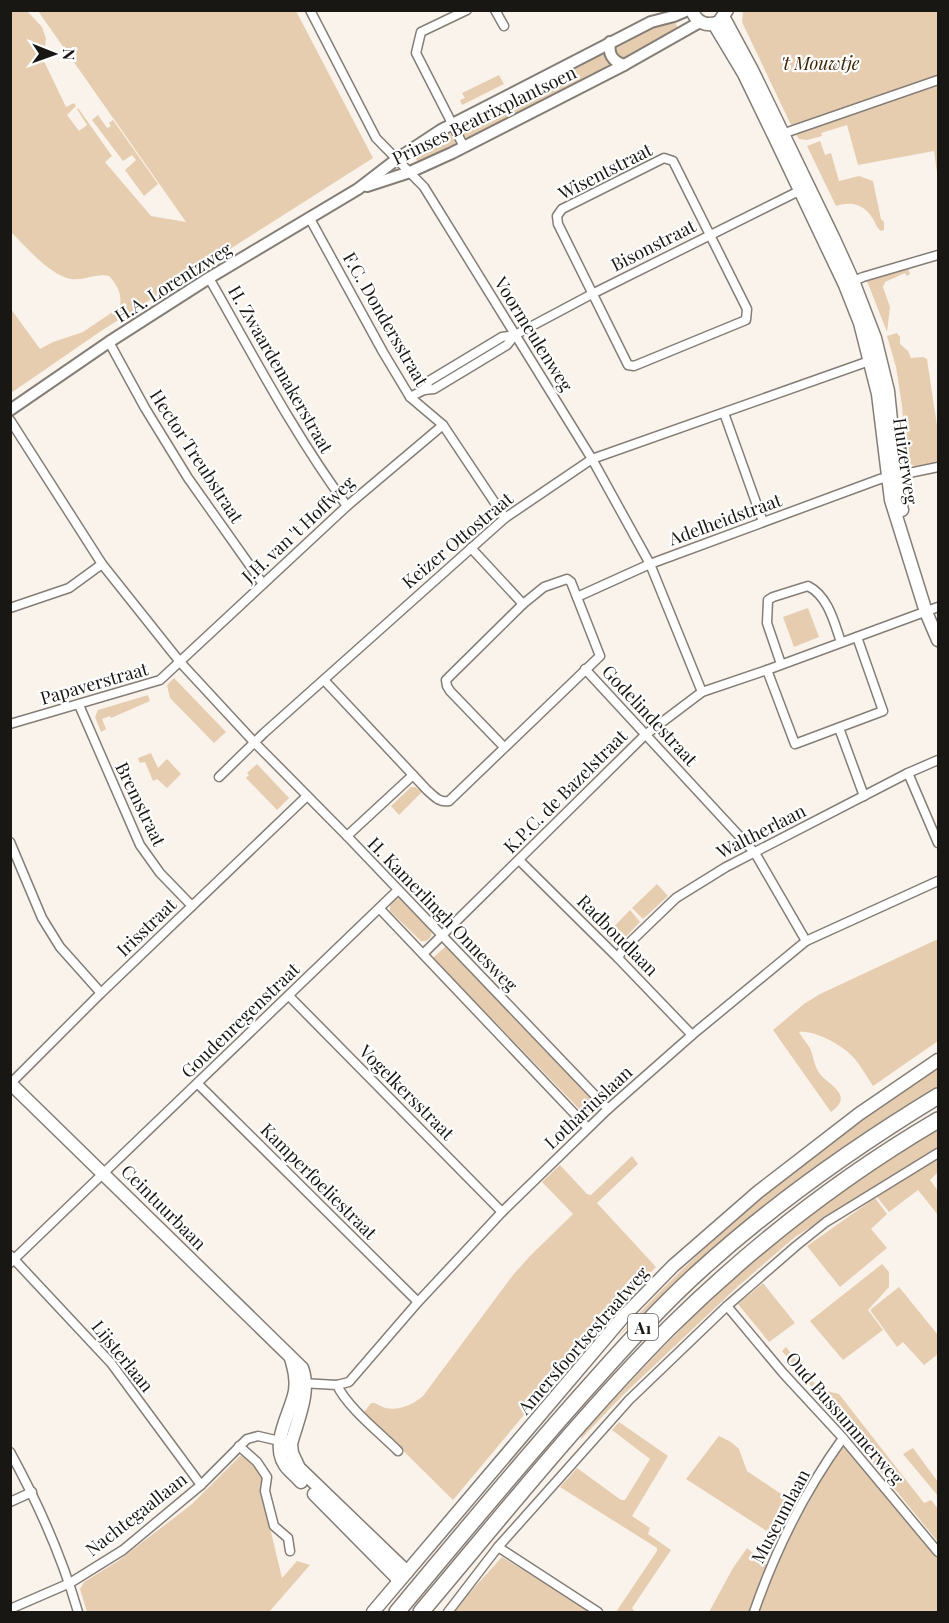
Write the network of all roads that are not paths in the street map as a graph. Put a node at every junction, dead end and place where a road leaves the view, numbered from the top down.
1 (310, 10) edge
2 (467, 10) edge
3 (495, 10) edge
4 (690, 10) edge
5 (722, 18) edge
6 (700, 22) junction
7 (504, 26) dead end
8 (610, 42) junction
9 (624, 65) junction
10 (939, 80) edge
11 (452, 124) junction
12 (782, 134) junction
13 (464, 147) junction
14 (397, 159) junction
15 (410, 172) junction
16 (358, 189) junction
17 (804, 189) junction
18 (309, 217) junction
19 (710, 235) junction
20 (939, 255) edge
21 (209, 278) junction
22 (849, 283) junction
23 (591, 294) junction
24 (515, 335) junction
25 (109, 342) junction
26 (877, 362) junction
27 (410, 397) junction
28 (10, 410) edge
29 (724, 413) junction
30 (10, 420) edge
31 (442, 425) junction
32 (592, 459) junction
33 (939, 467) edge
34 (892, 476) junction
35 (347, 506) junction
36 (505, 518) junction
37 (763, 522) junction
38 (471, 548) junction
39 (102, 564) junction
40 (650, 564) junction
41 (263, 584) junction
42 (577, 597) junction
43 (524, 604) junction
44 (10, 608) edge
45 (934, 612) edge
46 (857, 637) junction
47 (939, 640) edge
48 (841, 642) junction
49 (180, 662) junction
50 (781, 664) junction
51 (585, 669) junction
52 (767, 670) junction
53 (324, 680) junction
54 (702, 692) junction
55 (79, 705) junction
56 (10, 724) edge
57 (839, 728) junction
58 (645, 735) junction
59 (254, 742) junction
60 (504, 747) junction
61 (939, 760) edge
62 (908, 773) junction
63 (413, 775) junction
64 (219, 777) dead end
65 (307, 796) junction
66 (864, 796) junction
67 (347, 836) junction
68 (10, 842) edge
69 (939, 843) edge
70 (755, 853) junction
71 (519, 860) junction
72 (939, 881) edge
73 (398, 890) junction
74 (192, 906) junction
75 (380, 909) junction
76 (441, 935) junction
77 (806, 941) junction
78 (423, 954) junction
79 (618, 958) junction
80 (101, 993) junction
81 (289, 996) junction
82 (692, 1035) junction
83 (939, 1060) edge
84 (11, 1083) edge
85 (198, 1084) junction
86 (939, 1096) edge
87 (608, 1109) junction
88 (939, 1120) edge
89 (588, 1128) junction
90 (939, 1153) edge
91 (105, 1173) junction
92 (502, 1212) junction
93 (12, 1259) edge
94 (418, 1302) junction
95 (727, 1306) junction
96 (301, 1383) junction
97 (337, 1384) junction
98 (843, 1438) junction
99 (286, 1443) junction
100 (239, 1446) junction
101 (398, 1451) dead end
102 (10, 1452) edge
103 (201, 1485) junction
104 (32, 1492) junction
105 (10, 1502) edge
106 (498, 1547) junction
107 (290, 1551) dead end
108 (939, 1552) edge
109 (403, 1576) junction
110 (70, 1583) junction
111 (10, 1609) edge
112 (78, 1612) edge
113 (373, 1612) edge
114 (397, 1612) edge
115 (421, 1612) edge
116 (448, 1612) edge
117 (598, 1612) edge
118 (754, 1612) edge

1 - 14 street, Voormeulenweg
2 - 11 street
3 - 7 street
4 - 6 main road
4 - 8 street, Prinses Beatrixplantsoen
5 - 6 main road
5 - 12 main road, Huizerweg
5 - 17 main road, Huizerweg
6 - 9 street, Prinses Beatrixplantsoen
8 - 9 street
8 - 11 street, Prinses Beatrixplantsoen
9 - 13 street, Prinses Beatrixplantsoen
10 - 12 street
11 - 13 street
11 - 14 street, Prinses Beatrixplantsoen
12 - 17 main road, Huizerweg
13 - 15 street, Prinses Beatrixplantsoen
14 - 15 street, Voormeulenweg
14 - 16 street, Prinses Beatrixplantsoen
15 - 16 street, Prinses Beatrixplantsoen
15 - 24 street, Voormeulenweg
16 - 18 street, H.A. Lorentzweg
17 - 19 street, Bisonstraat
17 - 22 main road, Huizerweg
18 - 21 street, H.A. Lorentzweg
18 - 27 street, F.C. Dondersstraat
19 - 23 street, Bisonstraat
19 - 23 street, Wisentstraat
19 - 23 street
20 - 22 street
21 - 25 street, H.A. Lorentzweg
21 - 35 street, H. Zwaardemakerstraat
22 - 26 main road, Huizerweg
23 - 24 street, Bisonstraat
24 - 27 street
24 - 32 street, Voormeulenweg
25 - 28 street, H.A. Lorentzweg
25 - 41 street, Hector Treubstraat
26 - 29 street, Keizer Ottostraat
26 - 34 main road, Huizerweg
27 - 31 street, F.C. Dondersstraat
29 - 32 street, Keizer Ottostraat
29 - 37 street
30 - 39 street, H. Kamerlingh Onnesweg
31 - 35 street, J.H. van 't Hoffweg
31 - 36 street, F.C. Dondersstraat
32 - 36 street, Keizer Ottostraat
32 - 40 street, Voormeulenweg
33 - 34 street, Adelheidstraat
34 - 37 street, Adelheidstraat
34 - 45 main road, Huizerweg
35 - 41 street, J.H. van 't Hoffweg
36 - 38 street, Keizer Ottostraat
37 - 40 street, Adelheidstraat
38 - 43 street
38 - 53 street, Keizer Ottostraat
39 - 44 street
39 - 49 street, H. Kamerlingh Onnesweg
40 - 42 street, Adelheidstraat
40 - 54 street, Voormeulenweg
41 - 49 street, J.H. van 't Hoffweg
42 - 43 street, Godelindestraat
42 - 51 street, Godelindestraat
43 - 60 street
45 - 46 street, K.P.C. de Bazelstraat
45 - 47 main road, Huizerweg
46 - 48 street, K.P.C. de Bazelstraat
46 - 57 street
48 - 50 street, K.P.C. de Bazelstraat
48 - 50 street
49 - 55 street, Papaverstraat
49 - 59 street, H. Kamerlingh Onnesweg
50 - 52 street, K.P.C. de Bazelstraat
51 - 58 street, Godelindestraat
51 - 60 street
52 - 54 street, K.P.C. de Bazelstraat
52 - 57 street
53 - 59 street, Keizer Ottostraat
53 - 63 street
54 - 58 street, K.P.C. de Bazelstraat
55 - 56 street, Papaverstraat
55 - 74 street, Bremstraat
57 - 66 street
58 - 70 street, Godelindestraat
58 - 71 street, K.P.C. de Bazelstraat
59 - 64 street
59 - 65 street, H. Kamerlingh Onnesweg
60 - 63 street
61 - 62 street, Waltherlaan
62 - 66 street, Waltherlaan
62 - 69 street
63 - 67 street
65 - 67 street, H. Kamerlingh Onnesweg
65 - 74 street, Irisstraat
66 - 70 street, Waltherlaan
67 - 73 street, H. Kamerlingh Onnesweg
68 - 80 street
70 - 77 street, Godelindestraat
70 - 79 street, Waltherlaan
71 - 76 street, K.P.C. de Bazelstraat
71 - 79 street, Radboudlaan
72 - 77 street, Lothariuslaan
73 - 75 street, Goudenregenstraat
73 - 76 street, H. Kamerlingh Onnesweg
74 - 80 street, Irisstraat
75 - 78 street
75 - 81 street, Goudenregenstraat
76 - 78 street, K.P.C. de Bazelstraat
76 - 87 street, H. Kamerlingh Onnesweg
77 - 82 street, Lothariuslaan
78 - 89 street
79 - 82 street, Radboudlaan
80 - 84 street, Irisstraat
81 - 85 street, Goudenregenstraat
81 - 92 street, Vogelkersstraat
82 - 87 street, Lothariuslaan
83 - 109 main road, Amersfoortsestraatweg
84 - 91 main road, Ceintuurbaan
85 - 91 street, Goudenregenstraat
85 - 94 street, Kamperfoeliestraat
86 - 114 highway, A1
87 - 89 street, Lothariuslaan
88 - 115 highway, A1
89 - 92 street, Lothariuslaan
90 - 95 street
91 - 93 street, Goudenregenstraat
91 - 96 main road, Ceintuurbaan
92 - 94 street, Lothariuslaan
93 - 103 street, Lijsterlaan
94 - 97 street, Lothariuslaan
95 - 98 street, Oud Bussummerweg
95 - 106 street
96 - 97 street
96 - 99 main road, Ceintuurbaan
97 - 101 street
98 - 108 street, Oud Bussummerweg
98 - 118 street, Museumlaan
99 - 100 street, Nachtegaallaan
99 - 109 main road
100 - 103 street, Nachtegaallaan
100 - 107 street
102 - 104 street
103 - 110 street, Nachtegaallaan
104 - 105 street
104 - 110 street
106 - 116 street
106 - 117 street
109 - 113 main road, Amersfoortsestraatweg
110 - 111 street, Nachtegaallaan
110 - 112 street

